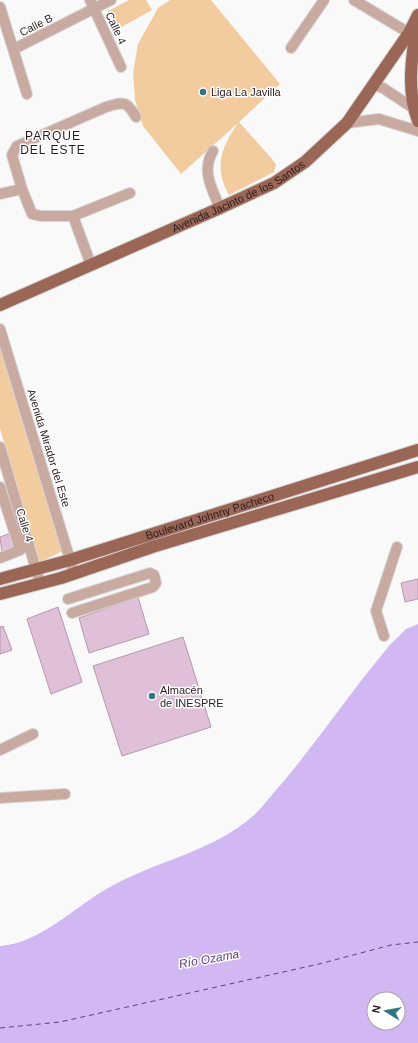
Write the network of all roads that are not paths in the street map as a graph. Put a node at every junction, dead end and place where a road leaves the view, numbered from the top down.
1 (111, 0) edge
2 (324, 0) edge
3 (354, 0) edge
4 (92, 4) edge
5 (0, 7) edge
6 (418, 16) edge
7 (409, 33) junction
8 (291, 48) dead end
9 (14, 49) junction
10 (122, 67) dead end
11 (374, 84) junction
12 (27, 94) dead end
13 (413, 108) junction
14 (136, 117) dead end
15 (418, 120) edge
16 (347, 123) junction
17 (418, 131) edge
18 (213, 152) dead end
19 (22, 189) junction
20 (130, 193) dead end
21 (0, 194) edge
22 (220, 208) junction
23 (73, 216) junction
24 (91, 265) junction
25 (0, 305) edge
26 (0, 329) edge
27 (0, 447) edge
28 (418, 450) edge
29 (418, 466) edge
30 (0, 487) edge
31 (397, 547) dead end
32 (0, 558) edge
33 (70, 560) junction
34 (36, 570) junction
35 (74, 573) junction
36 (0, 579) edge
37 (40, 583) junction
38 (0, 594) edge
39 (68, 599) dead end
40 (72, 613) dead end
41 (384, 636) dead end
42 (32, 734) dead end
43 (0, 750) edge
44 (65, 794) dead end
45 (0, 798) edge

1 - 4 street, Calle B
2 - 8 street
3 - 7 street
4 - 9 street, Calle B
4 - 10 street, Calle 4
5 - 9 street
6 - 7 main road, Avenida Jacinto de los Santos
6 - 13 main road
7 - 11 main road, Avenida Jacinto de los Santos
9 - 12 street
11 - 13 street
11 - 16 main road, Avenida Jacinto de los Santos
13 - 15 main road
14 - 19 street
16 - 17 street
16 - 22 main road, Avenida Jacinto de los Santos
18 - 22 street
19 - 21 street
19 - 23 street
20 - 23 street
22 - 24 main road, Avenida Jacinto de los Santos
23 - 24 street
24 - 25 main road, Avenida Jacinto de los Santos
26 - 33 street, Avenida Mirador del Este
27 - 34 street
28 - 33 main road, Boulevard Johnny Pacheco
29 - 35 main road, Boulevard Johnny Pacheco
30 - 32 street, Calle 4
31 - 41 street
33 - 34 main road, Boulevard Johnny Pacheco
33 - 35 street, Avenida Mirador del Este
34 - 36 main road, Boulevard Johnny Pacheco
34 - 37 street
35 - 37 main road, Boulevard Johnny Pacheco
37 - 38 main road, Boulevard Johnny Pacheco
39 - 40 street
42 - 43 street
44 - 45 street

